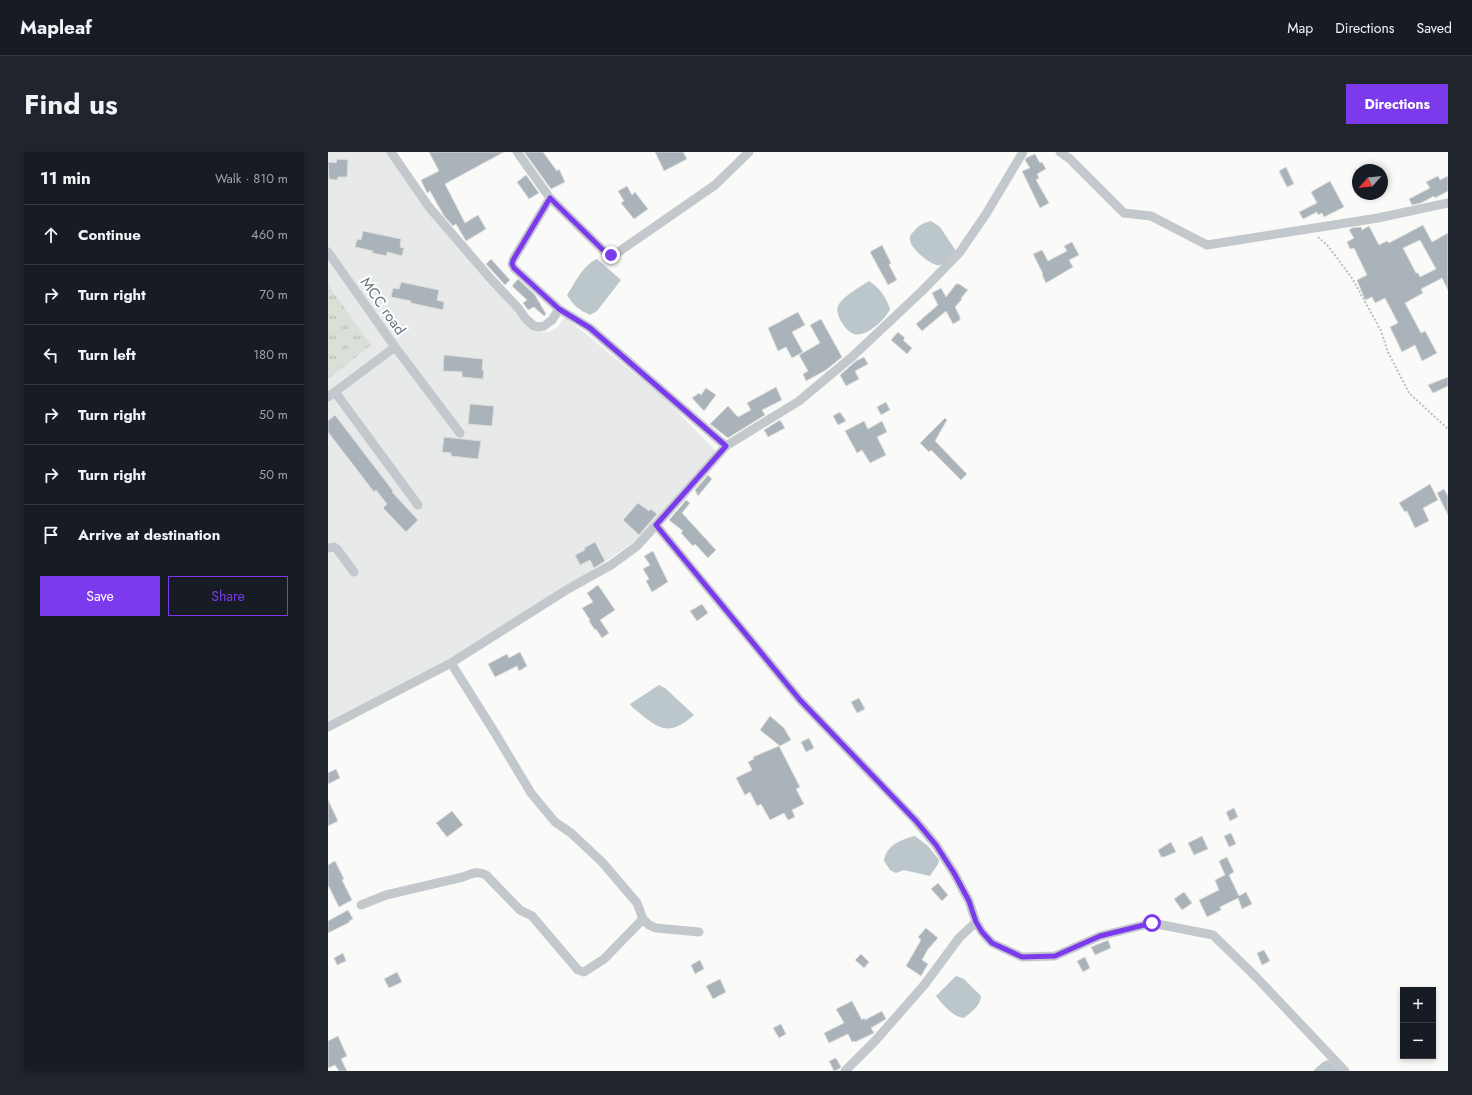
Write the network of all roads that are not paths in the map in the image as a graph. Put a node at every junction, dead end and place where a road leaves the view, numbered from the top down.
1 (391, 152) edge
2 (517, 152) edge
3 (749, 152) edge
4 (1023, 152) edge
5 (1060, 152) edge
6 (550, 198) junction
7 (1448, 203) edge
8 (328, 252) edge
9 (559, 309) junction
10 (395, 347) junction
11 (331, 394) edge
12 (460, 433) dead end
13 (726, 446) junction
14 (418, 505) dead end
15 (656, 525) junction
16 (328, 548) edge
17 (354, 572) dead end
18 (451, 663) junction
19 (328, 727) edge
20 (361, 905) dead end
21 (643, 919) junction
22 (976, 922) junction
23 (699, 932) dead end
24 (845, 1071) edge
25 (1345, 1071) edge

1 - 9 street
2 - 6 street
3 - 6 street
4 - 13 street
5 - 7 street
6 - 9 street
8 - 10 street, MCC road
9 - 13 street
10 - 11 street, MCC road
10 - 12 street
11 - 14 street
13 - 15 street
15 - 18 street
15 - 22 street
16 - 17 street
18 - 19 street
18 - 21 street
20 - 21 street
21 - 23 street
22 - 24 street
22 - 25 street

